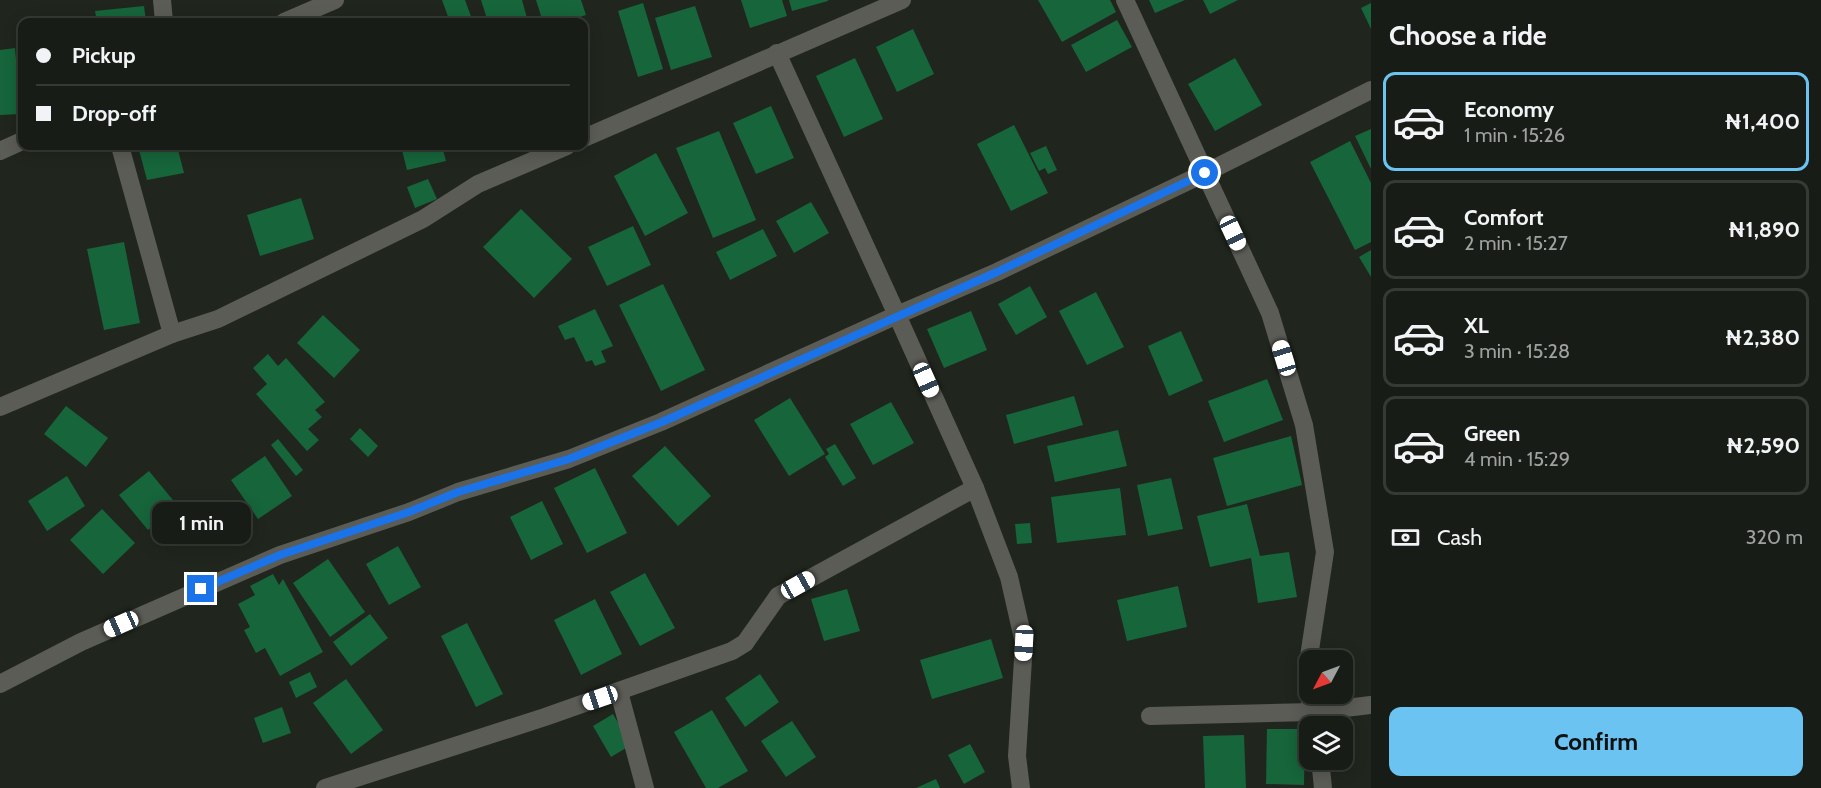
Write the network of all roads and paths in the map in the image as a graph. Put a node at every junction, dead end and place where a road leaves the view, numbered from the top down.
1 (162, 0) edge
2 (335, 0) edge
3 (902, 0) edge
4 (1125, 0) edge
5 (164, 18) edge
6 (293, 18) edge
7 (777, 53) junction
8 (1371, 90) edge
9 (588, 136) edge
10 (18, 143) edge
11 (121, 150) edge
12 (558, 150) edge
13 (0, 151) edge
14 (1205, 173) junction
15 (897, 315) junction
16 (172, 334) junction
17 (0, 407) edge
18 (975, 488) junction
19 (0, 684) edge
20 (619, 692) junction
21 (1371, 705) edge
22 (1150, 716) dead end
23 (1313, 716) edge
24 (1325, 716) edge
25 (1299, 719) edge
26 (1321, 770) edge
27 (325, 788) edge
28 (645, 788) edge
29 (1021, 788) edge
30 (1323, 788) edge

1 - 5 street
2 - 6 street
3 - 7 street
4 - 14 street
7 - 9 street
7 - 15 street
8 - 14 street
10 - 13 street
11 - 16 street
12 - 16 street
14 - 15 street
14 - 23 street
15 - 18 street
15 - 19 street
16 - 17 street
18 - 20 street
18 - 29 street
20 - 27 street
20 - 28 street
21 - 24 street
22 - 25 street
26 - 30 street

